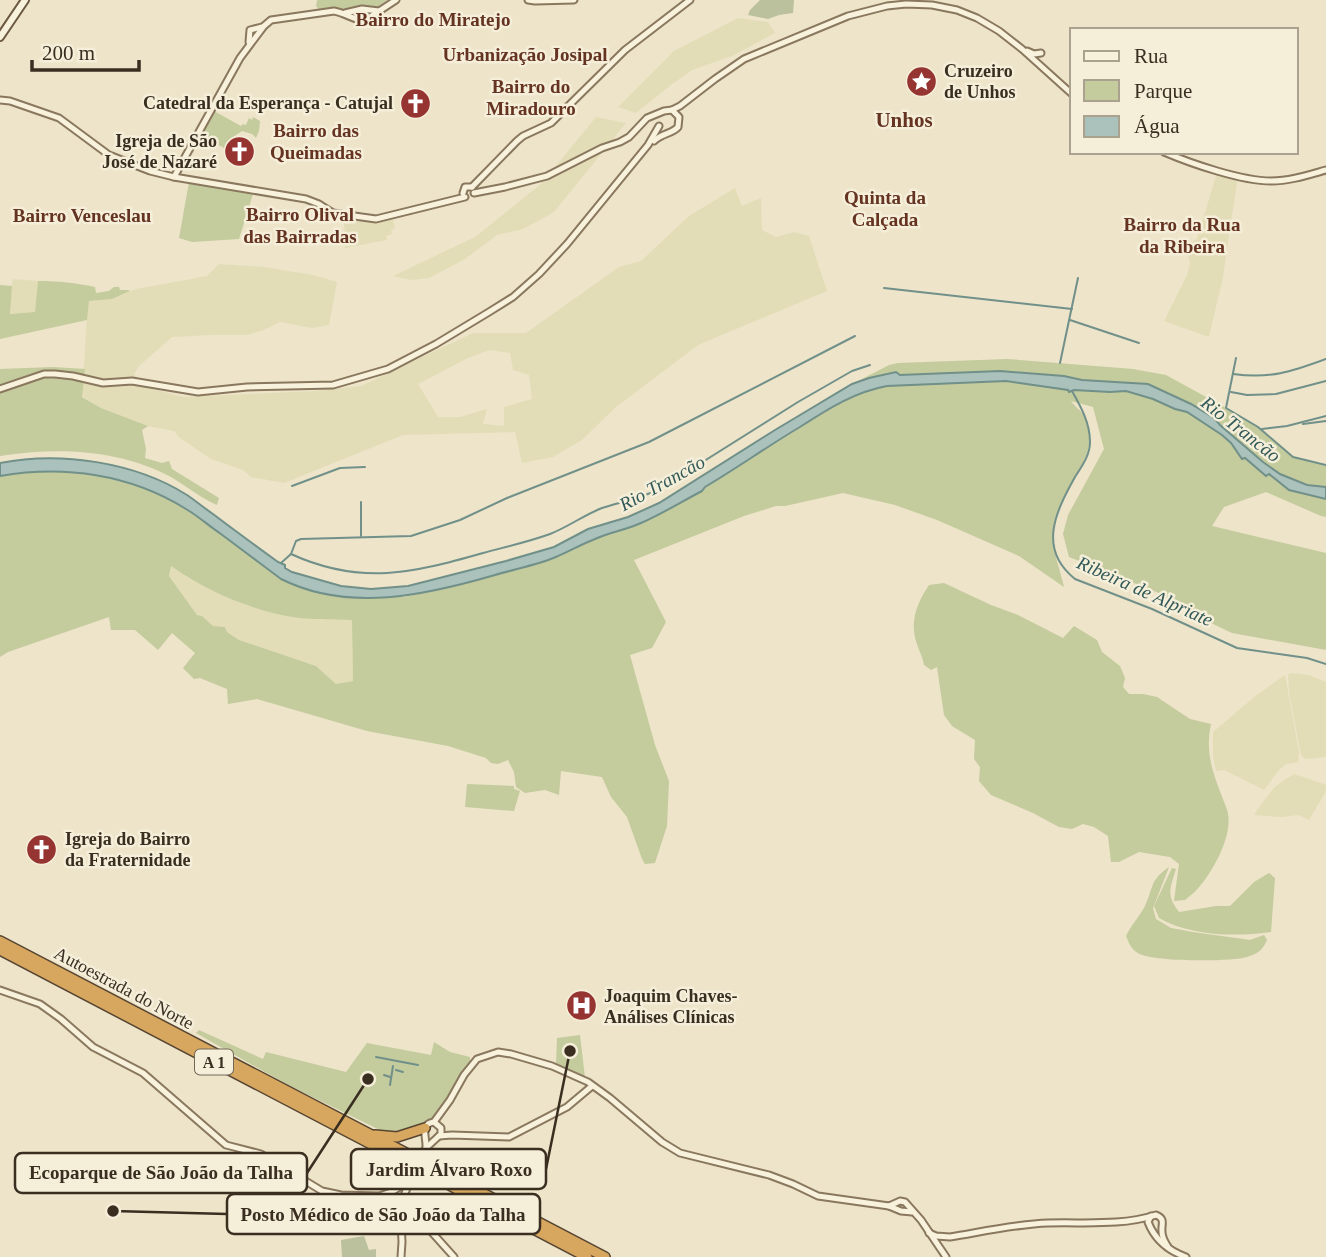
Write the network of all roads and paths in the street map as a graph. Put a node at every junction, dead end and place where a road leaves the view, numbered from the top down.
1 (25, 0) edge
2 (396, 0) edge
3 (528, 0) edge
4 (574, 0) edge
5 (690, 0) edge
6 (367, 10) junction
7 (358, 11) junction
8 (379, 11) junction
9 (344, 13) junction
10 (358, 20) junction
11 (367, 20) junction
12 (0, 37) edge
13 (1070, 92) edge
14 (0, 100) edge
15 (689, 100) junction
16 (672, 110) junction
17 (659, 114) junction
18 (679, 117) junction
19 (643, 122) junction
20 (658, 125) junction
21 (666, 133) junction
22 (648, 145) junction
23 (1169, 154) edge
24 (1326, 170) edge
25 (174, 177) junction
26 (473, 190) junction
27 (464, 195) junction
28 (0, 389) edge
29 (0, 941) edge
30 (0, 950) edge
31 (0, 990) edge
32 (590, 1084) junction
33 (434, 1122) junction
34 (425, 1131) junction
35 (370, 1134) junction
36 (438, 1137) junction
37 (426, 1148) junction
38 (421, 1157) dead end
39 (414, 1171) dead end
40 (408, 1182) junction
41 (393, 1191) junction
42 (379, 1196) junction
43 (402, 1200) junction
44 (391, 1202) junction
45 (409, 1207) junction
46 (400, 1212) junction
47 (1151, 1216) junction
48 (1139, 1220) junction
49 (1149, 1226) junction
50 (1162, 1226) junction
51 (929, 1233) junction
52 (943, 1239) junction
53 (936, 1243) junction
54 (1168, 1247) junction
55 (941, 1250) junction
56 (401, 1257) edge
57 (454, 1257) edge
58 (587, 1257) edge
59 (605, 1257) edge
60 (946, 1257) edge
61 (1186, 1257) edge

1 - 12 main road
2 - 8 street
3 - 4 street
5 - 26 street
6 - 7 street
6 - 8 street
6 - 11 street
7 - 9 street
7 - 10 street
8 - 11 street
9 - 10 street
9 - 25 street
10 - 11 street
13 - 15 street
14 - 25 street
15 - 16 street
15 - 18 street
16 - 17 street
16 - 18 street
17 - 19 street
17 - 20 street
18 - 21 street
19 - 20 street
19 - 26 street
20 - 21 street
20 - 22 street
21 - 22 street
22 - 28 street
23 - 24 street
25 - 27 street
26 - 27 street
26 - 27 street
29 - 35 highway, Autoestrada do Norte / A 1
30 - 58 highway, Autoestrada do Norte / A 1
31 - 42 street
32 - 33 street
32 - 36 street
32 - 51 street
33 - 34 street
33 - 36 street
34 - 35 highway
34 - 36 street
34 - 37 street
35 - 59 highway, Autoestrada do Norte / A 1
36 - 37 street
37 - 38 street
39 - 40 street
40 - 41 street
40 - 43 street
41 - 42 street
41 - 43 street
41 - 44 street
42 - 44 street
43 - 44 street
43 - 45 street
43 - 46 street
44 - 46 street
45 - 46 street
45 - 57 street
46 - 56 street
47 - 48 street
47 - 49 street
47 - 50 street
48 - 49 street
48 - 52 street
49 - 50 street
49 - 54 street
50 - 54 street
51 - 52 street
51 - 53 street
52 - 53 street
52 - 55 street
53 - 55 street
54 - 61 street
55 - 60 street

